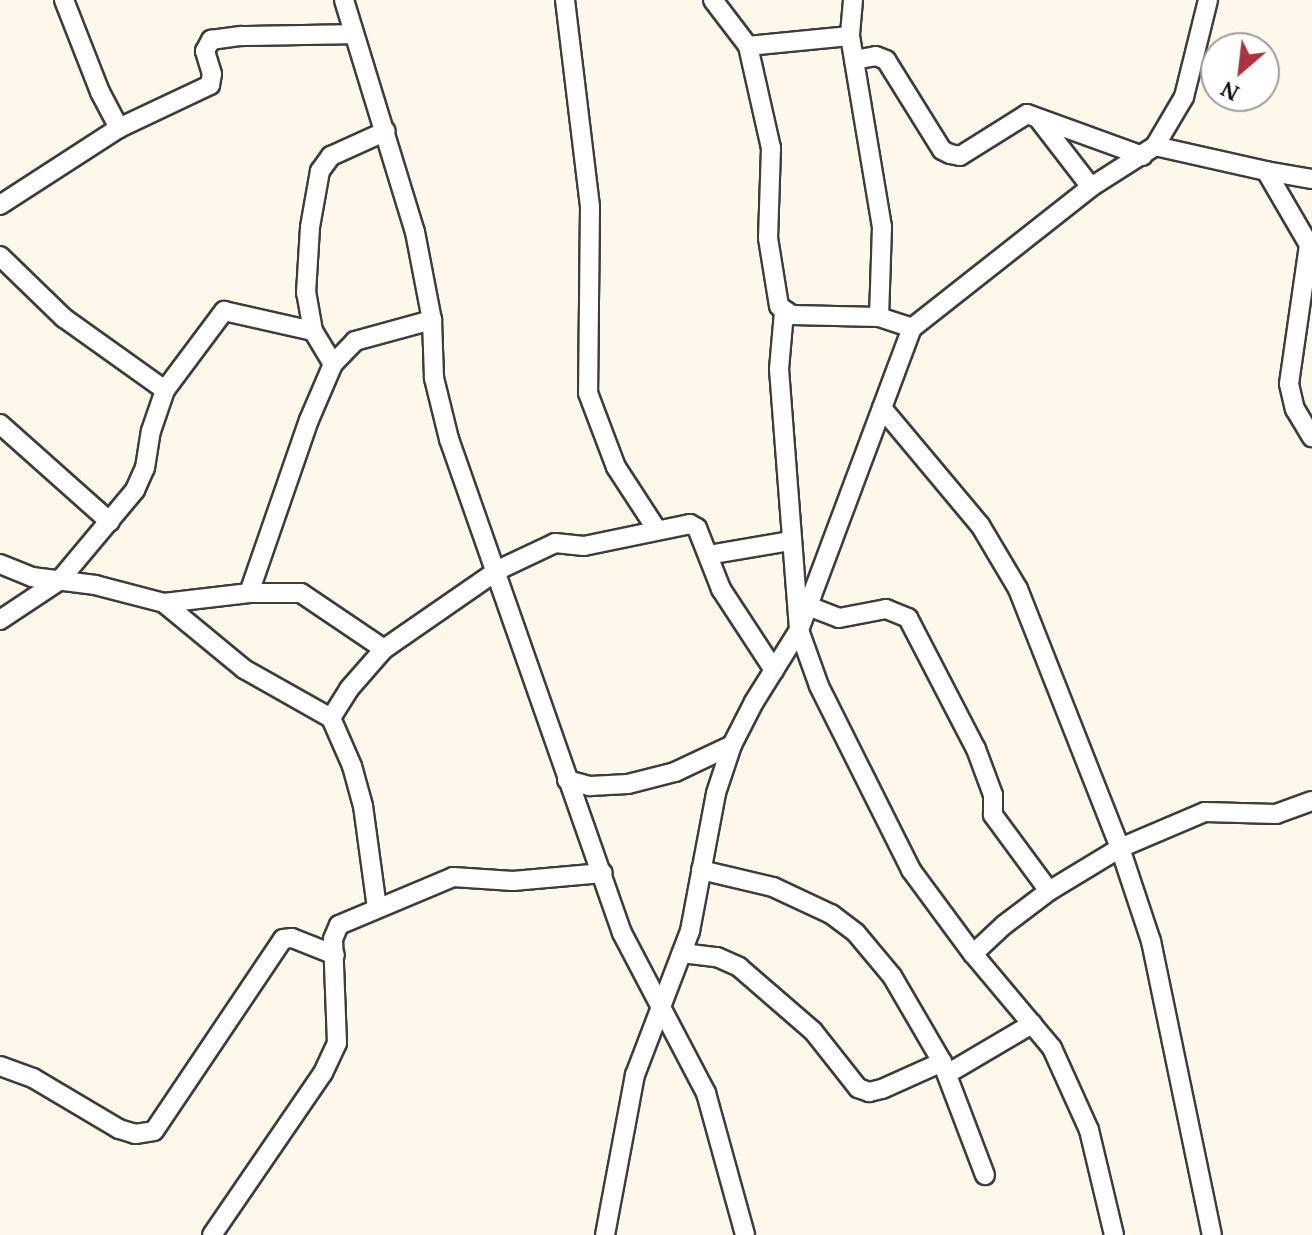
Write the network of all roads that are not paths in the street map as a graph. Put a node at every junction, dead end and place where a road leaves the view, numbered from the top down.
1 (64, 0) edge
2 (344, 0) edge
3 (565, 0) edge
4 (713, 0) edge
5 (853, 0) edge
6 (1208, 0) edge
7 (352, 34) junction
8 (850, 36) junction
9 (748, 46) junction
10 (854, 60) junction
11 (1040, 121) junction
12 (119, 128) junction
13 (386, 131) junction
14 (1149, 151) junction
15 (1266, 171) junction
16 (1312, 179) edge
17 (1091, 187) junction
18 (0, 205) edge
19 (0, 256) edge
20 (784, 312) junction
21 (879, 317) junction
22 (432, 320) junction
23 (912, 328) junction
24 (313, 331) junction
25 (333, 364) junction
26 (165, 390) junction
27 (882, 408) junction
28 (0, 424) edge
29 (1312, 437) edge
30 (110, 522) junction
31 (657, 530) junction
32 (791, 541) junction
33 (708, 555) junction
34 (0, 564) edge
35 (498, 570) junction
36 (59, 581) junction
37 (249, 593) junction
38 (164, 603) junction
39 (808, 606) junction
40 (0, 620) edge
41 (799, 630) junction
42 (384, 649) junction
43 (774, 670) junction
44 (331, 718) junction
45 (732, 745) junction
46 (567, 780) junction
47 (1312, 801) edge
48 (1120, 848) junction
49 (701, 870) junction
50 (603, 873) junction
51 (1049, 891) junction
52 (377, 908) junction
53 (682, 953) junction
54 (973, 954) junction
55 (335, 955) junction
56 (662, 1010) junction
57 (1032, 1024) junction
58 (0, 1066) edge
59 (945, 1068) junction
60 (985, 1175) dead end
61 (212, 1235) edge
62 (605, 1235) edge
63 (745, 1235) edge
64 (1114, 1235) edge
65 (1212, 1235) edge

1 - 12 street
2 - 7 street
3 - 31 street
4 - 9 street
5 - 8 street
6 - 14 street
7 - 12 street
7 - 13 street
8 - 9 street
8 - 10 street
9 - 20 street
10 - 11 street
10 - 21 street
11 - 14 street
11 - 17 street
12 - 18 street
13 - 22 street
13 - 24 street
14 - 15 street
14 - 17 street
15 - 16 street
15 - 29 street
17 - 23 street
19 - 26 street
20 - 21 street
20 - 32 street
21 - 23 street
22 - 25 street
22 - 35 street
23 - 27 street
24 - 25 street
24 - 26 street
25 - 37 street
26 - 30 street
27 - 39 street
27 - 48 street
28 - 30 street
30 - 36 street
31 - 33 street
31 - 35 street
32 - 33 street
32 - 41 street
33 - 43 street
34 - 36 street
35 - 42 street
35 - 46 street
36 - 38 street
36 - 40 street
37 - 38 street
37 - 42 street
38 - 44 street
39 - 41 street
39 - 51 street
41 - 43 street
41 - 54 street
42 - 44 street
43 - 45 street
44 - 52 street
45 - 46 street
45 - 49 street
46 - 50 street
47 - 48 street
48 - 51 street
48 - 65 street
49 - 53 street
49 - 59 street
50 - 52 street
50 - 56 street
51 - 54 street
52 - 55 street
53 - 56 street
53 - 59 street
54 - 57 street
55 - 58 street
55 - 61 street
56 - 62 street
56 - 63 street
57 - 59 street
57 - 64 street
59 - 60 street

